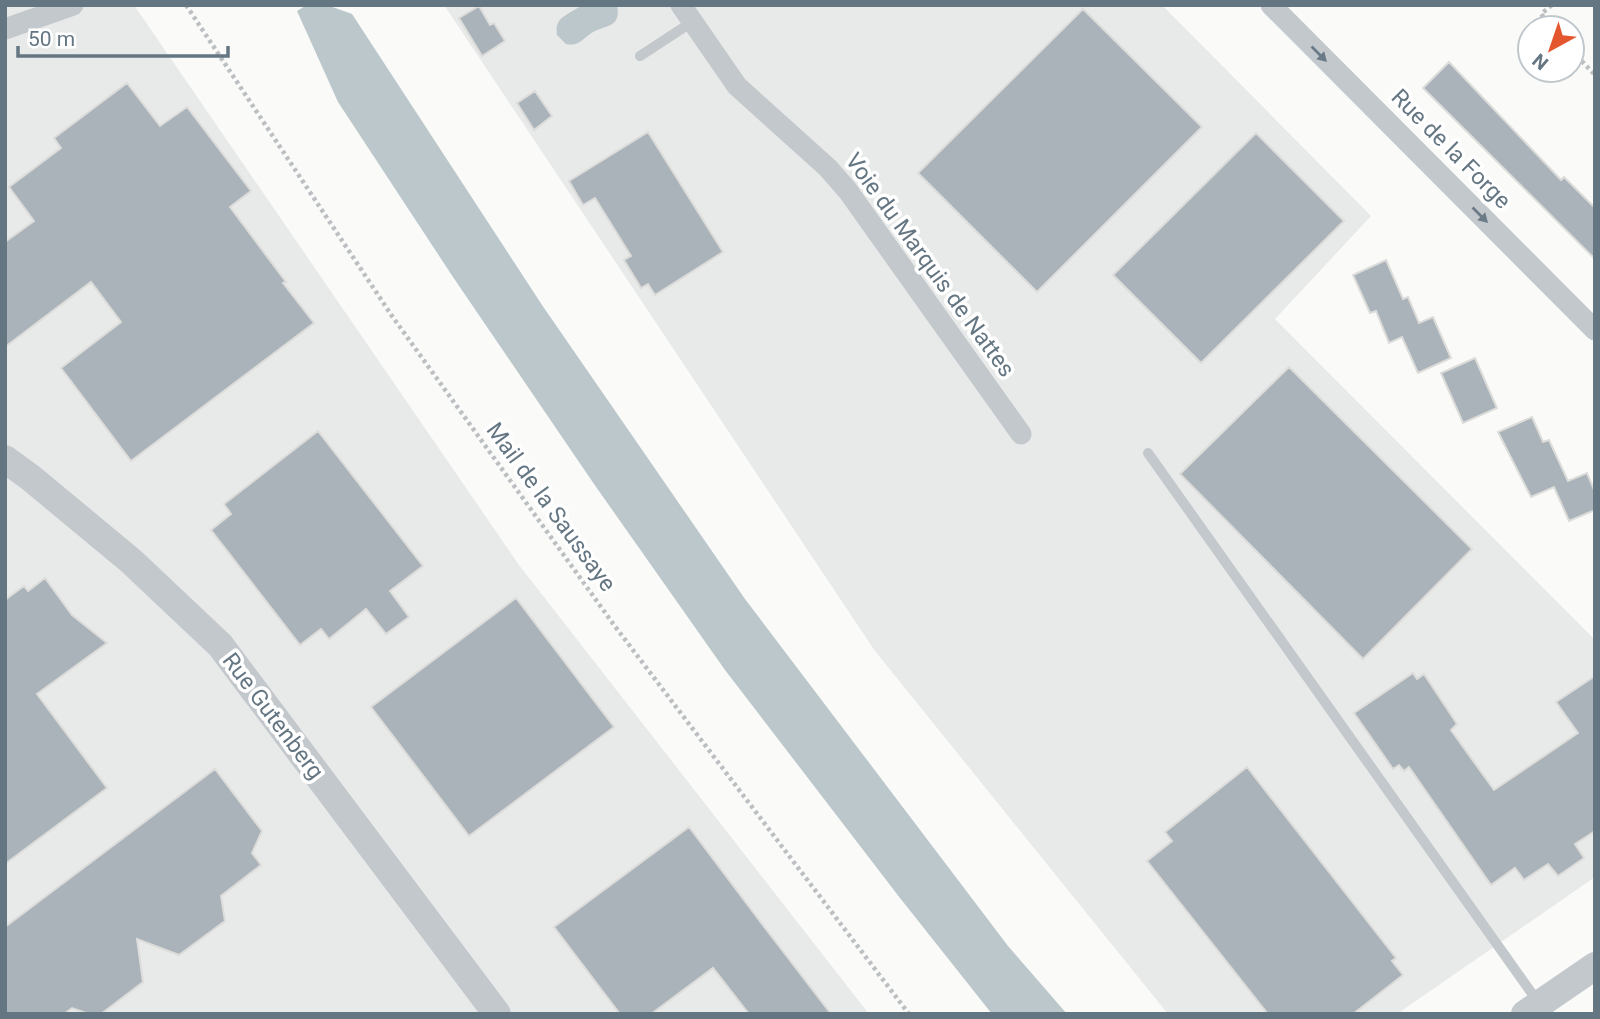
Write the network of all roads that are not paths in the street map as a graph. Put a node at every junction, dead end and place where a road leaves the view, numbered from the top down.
1 (73, 5) edge
2 (1271, 5) edge
3 (687, 14) edge
4 (5, 29) edge
5 (640, 56) dead end
6 (1595, 330) edge
7 (1021, 434) dead end
8 (1148, 453) dead end
9 (5, 459) edge
10 (1589, 974) edge
11 (1532, 1009) edge
12 (497, 1014) edge

1 - 4 street
2 -> 6 street, Rue de la Forge
3 - 5 lane
3 - 7 street, Voie du Marquis de Nattes
8 - 11 lane
9 - 12 street, Rue Gutenberg
10 - 11 street

